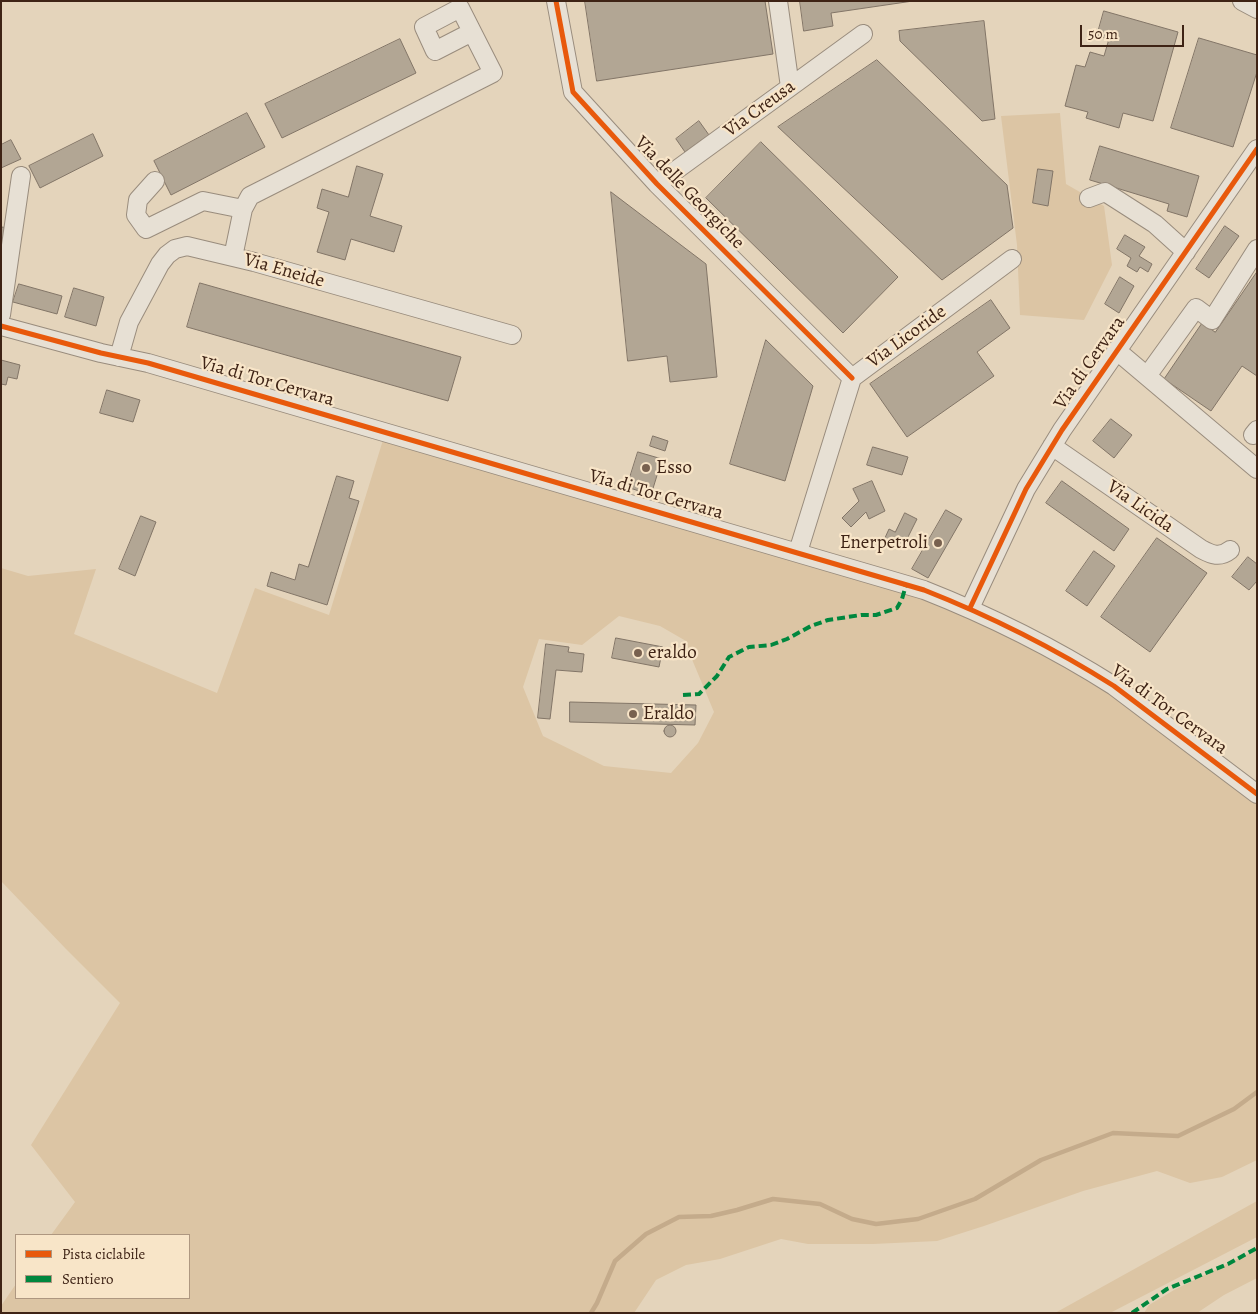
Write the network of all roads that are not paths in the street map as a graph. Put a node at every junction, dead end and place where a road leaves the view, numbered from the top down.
1 (556, 1) edge
2 (778, 1) edge
3 (1242, 1) edge
4 (1257, 9) edge
5 (472, 32) dead end
6 (863, 34) dead end
7 (790, 86) junction
8 (1257, 149) edge
9 (20, 176) dead end
10 (155, 181) dead end
11 (657, 184) junction
12 (1088, 198) dead end
13 (243, 209) junction
14 (1257, 248) edge
15 (1186, 252) junction
16 (233, 257) junction
17 (1012, 259) dead end
18 (1, 315) edge
19 (1, 326) edge
20 (512, 335) dead end
21 (1116, 350) junction
22 (119, 357) junction
23 (1147, 376) junction
24 (852, 378) junction
25 (1052, 446) junction
26 (1257, 469) edge
27 (1230, 550) dead end
28 (798, 552) junction
29 (970, 608) junction
30 (1257, 794) edge

1 - 11 street, Via delle Georgiche
2 - 7 street
3 - 4 street
5 - 13 street
6 - 7 street, Via Creusa
7 - 11 street, Via Creusa
8 - 15 street, Via di Cervara
9 - 18 street
10 - 13 street
11 - 24 street, Via delle Georgiche
12 - 15 street
13 - 16 street
14 - 23 street
15 - 21 street, Via di Cervara
16 - 20 street, Via Eneide
16 - 22 street, Via Eneide
17 - 24 street, Via Licoride
19 - 22 street, Via di Tor Cervara
21 - 23 street
21 - 25 street, Via di Cervara
22 - 28 street, Via di Tor Cervara
23 - 26 street
24 - 28 street, Via Licoride
25 - 27 street, Via Licida
25 - 29 street, Via di Cervara
28 - 29 street, Via di Tor Cervara
29 - 30 street, Via di Tor Cervara

